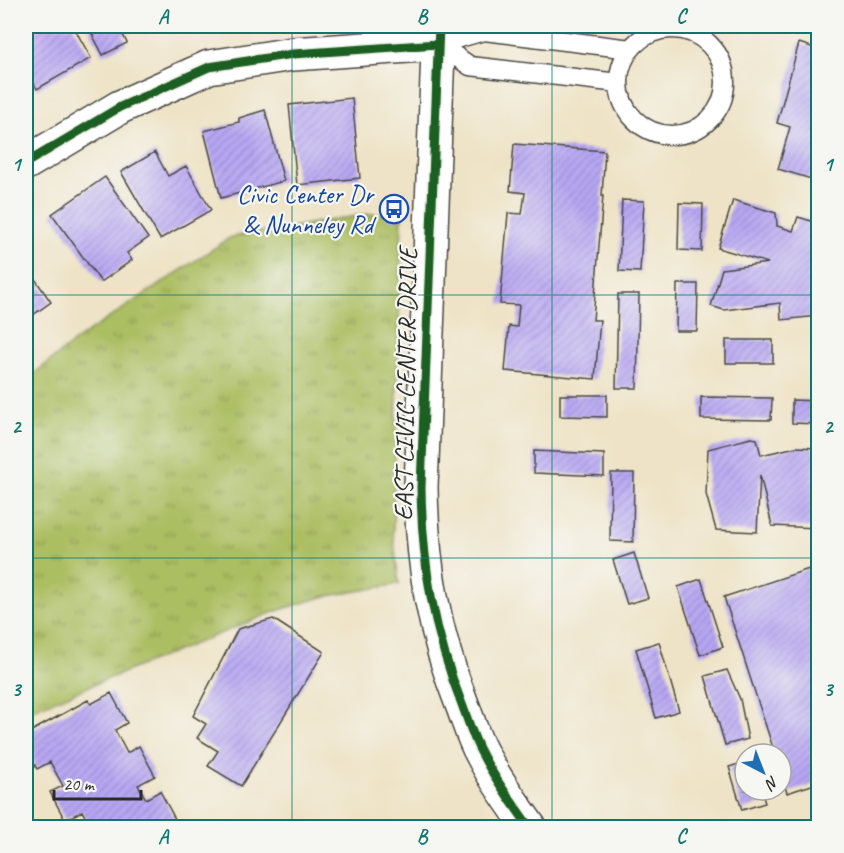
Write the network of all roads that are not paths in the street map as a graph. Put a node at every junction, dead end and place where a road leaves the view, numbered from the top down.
1 (438, 35) edge
2 (631, 49) junction
3 (619, 83) junction
4 (26, 163) edge
5 (530, 828) edge

1 - 2 lane
1 - 3 lane
1 - 4 street
1 - 5 street, EAST CIVIC CENTER DRIVE
2 - 3 lane
2 - 3 lane

